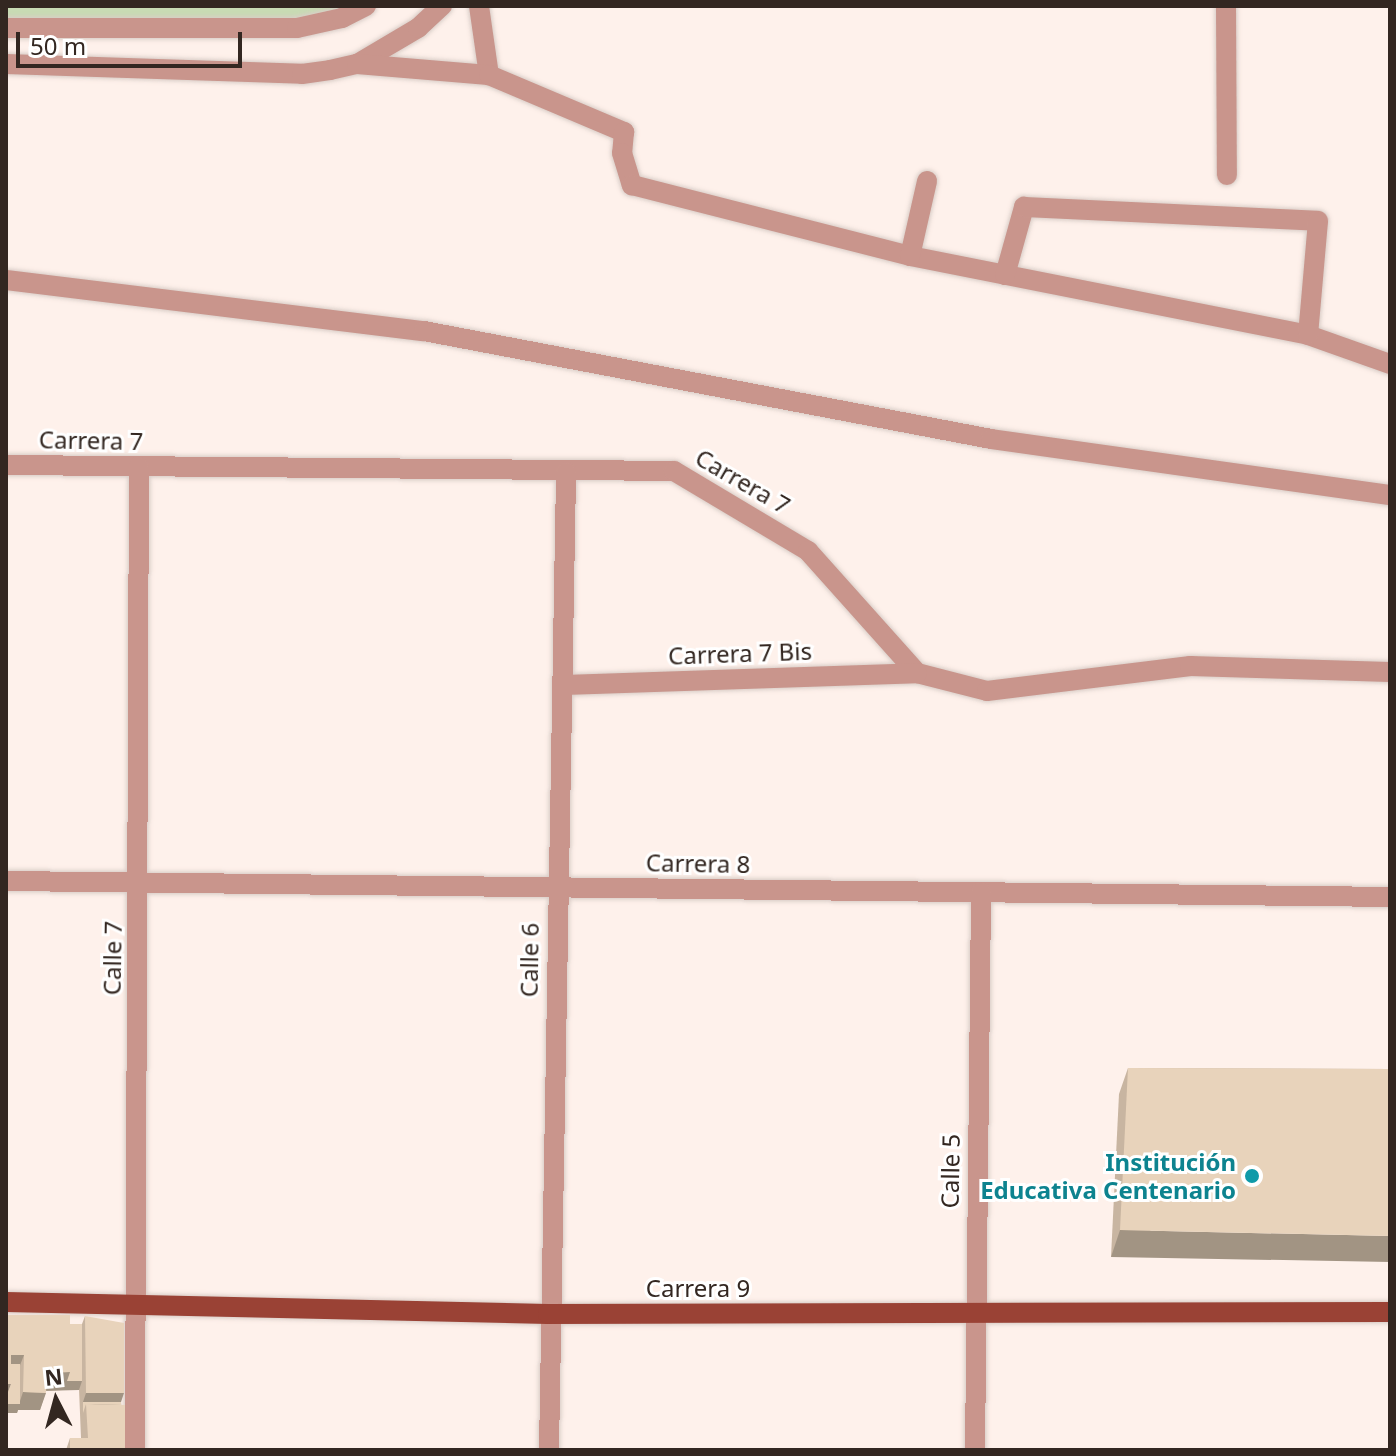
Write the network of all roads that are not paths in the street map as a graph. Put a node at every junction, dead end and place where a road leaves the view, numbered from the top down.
1 (366, 6) edge
2 (442, 6) edge
3 (479, 6) edge
4 (1226, 6) edge
5 (6, 28) edge
6 (6, 64) edge
7 (357, 64) junction
8 (489, 75) junction
9 (1227, 175) dead end
10 (927, 181) dead end
11 (910, 256) junction
12 (1005, 275) junction
13 (6, 280) edge
14 (1308, 335) junction
15 (1390, 364) edge
16 (6, 465) edge
17 (139, 467) junction
18 (566, 472) junction
19 (1390, 495) edge
20 (1390, 672) edge
21 (917, 673) junction
22 (564, 685) junction
23 (6, 881) edge
24 (139, 882) junction
25 (556, 887) junction
26 (981, 892) junction
27 (1390, 897) edge
28 (6, 1302) edge
29 (133, 1305) junction
30 (1390, 1312) edge
31 (548, 1314) junction
32 (974, 1314) junction
33 (135, 1450) edge
34 (549, 1450) edge
35 (975, 1450) edge

1 - 5 street
2 - 7 street
3 - 8 street
4 - 9 street
6 - 7 street
7 - 8 street
8 - 11 street
10 - 11 street
11 - 12 street
12 - 14 street
12 - 14 street
13 - 19 street
14 - 15 street
16 - 17 street, Carrera 7
17 - 18 street, Carrera 7
17 - 24 street, Calle 7
18 - 21 street, Carrera 7
18 - 22 street, Calle 6
20 - 21 street
21 - 22 street, Carrera 7 Bis
22 - 25 street, Calle 6
23 - 24 street, Carrera 8
24 - 25 street, Carrera 8
24 - 29 street, Calle 7
25 - 26 street, Carrera 8
25 - 31 street, Calle 6
26 - 27 street, Carrera 8
26 - 32 street, Calle 5
28 - 29 main road, Carrera 9
29 - 31 main road, Carrera 9
29 - 33 street, Calle 7
30 - 32 main road, Carrera 9
31 - 32 main road, Carrera 9
31 - 34 street, Calle 6
32 - 35 street, Calle 5

